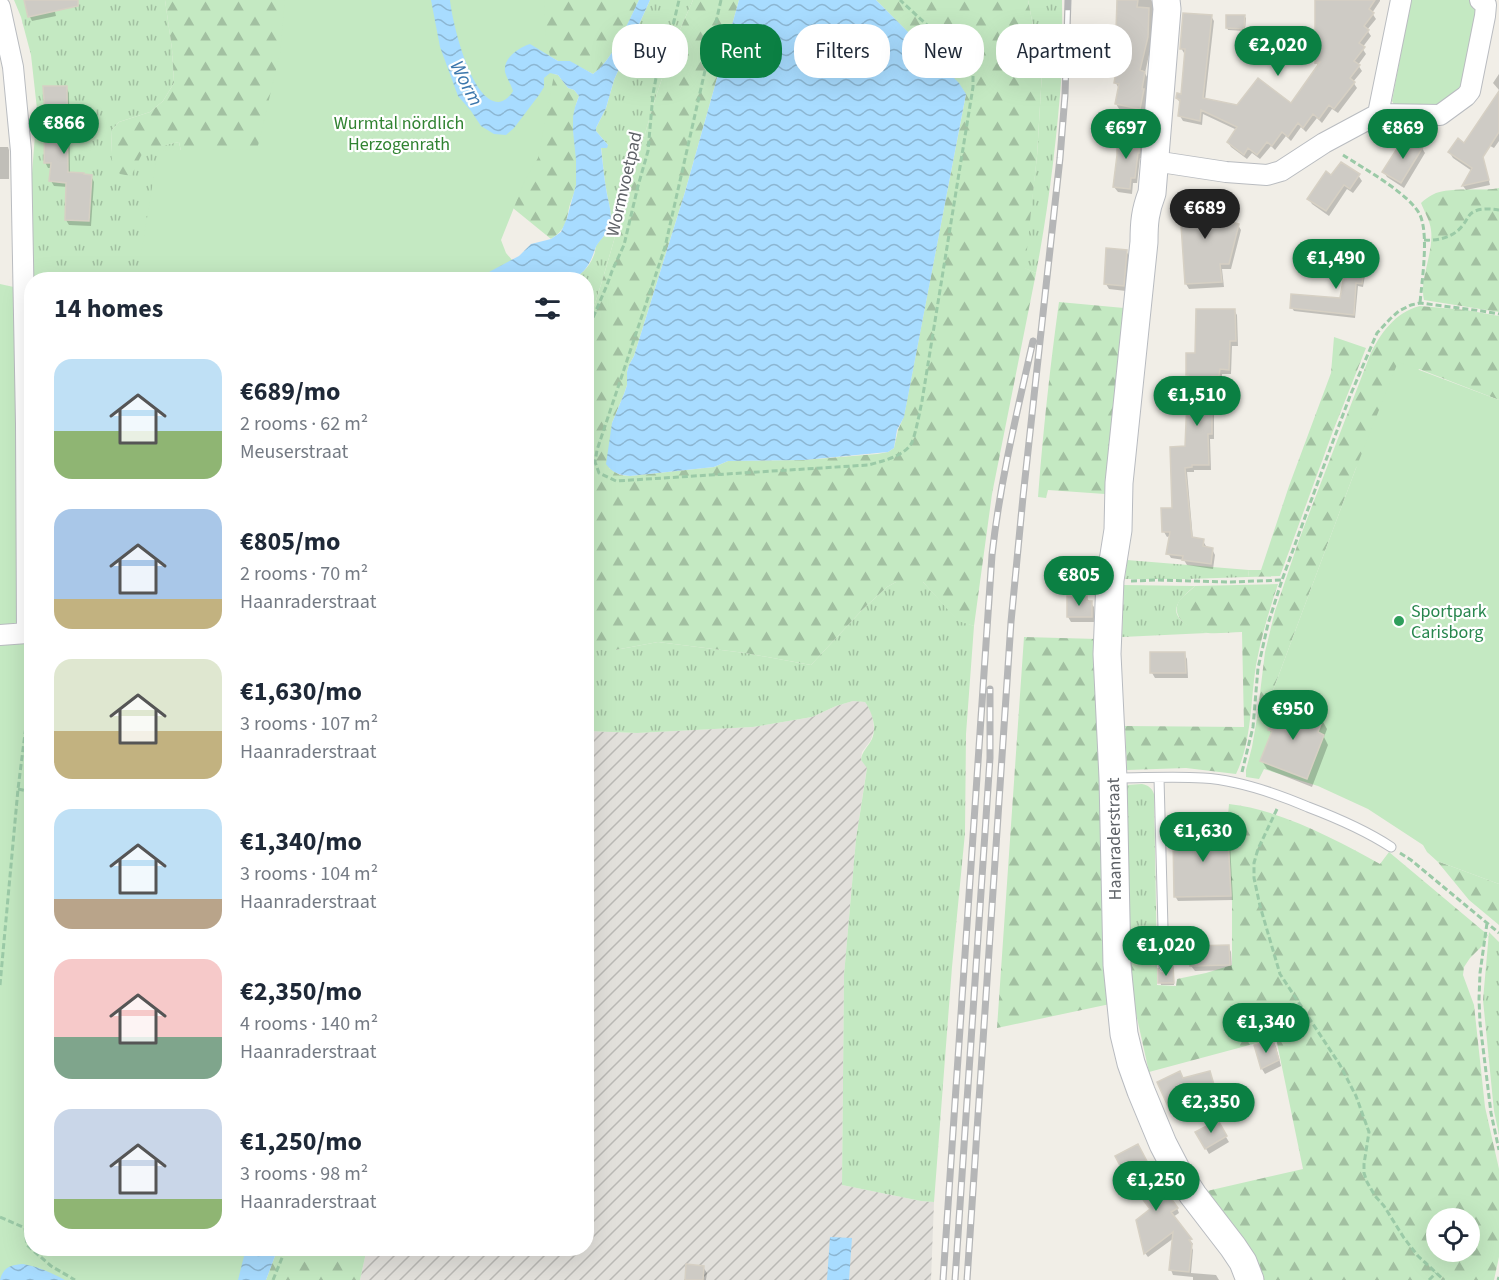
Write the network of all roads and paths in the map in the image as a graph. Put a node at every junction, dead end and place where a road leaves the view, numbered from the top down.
1 (679, 0) edge
2 (721, 0) edge
3 (900, 0) edge
4 (1166, 0) edge
5 (1401, 0) edge
6 (1480, 0) edge
7 (0, 7) edge
8 (1378, 114) junction
9 (1338, 152) dead end
10 (1154, 161) junction
11 (1499, 210) edge
12 (1424, 240) junction
13 (1420, 303) junction
14 (1499, 314) edge
15 (24, 315) edge
16 (594, 315) edge
17 (1110, 580) junction
18 (1282, 580) junction
19 (24, 633) edge
20 (0, 635) edge
21 (24, 742) edge
22 (1113, 778) junction
23 (1159, 778) junction
24 (1239, 783) junction
25 (18, 789) junction
26 (24, 790) edge
27 (1284, 797) junction
28 (1391, 847) joint
29 (1487, 924) junction
30 (1499, 933) edge
31 (1164, 966) dead end
32 (0, 985) edge
33 (1499, 1150) edge
34 (0, 1217) edge
35 (24, 1228) edge
36 (40, 1256) edge
37 (283, 1256) edge
38 (1436, 1273) junction
39 (75, 1280) edge
40 (273, 1280) edge
41 (1250, 1280) edge
42 (1429, 1280) edge
43 (1444, 1280) edge

1 - 16 path, Wormvoetpad
2 - 3 path
4 - 10 street, Haanraderstraat
5 - 8 street
6 - 8 street
7 - 15 street
8 - 10 street
9 - 12 path
10 - 17 street, Haanraderstraat
11 - 12 path
12 - 13 path
13 - 14 path
13 - 18 path
17 - 18 path
17 - 22 street, Haanraderstraat
18 - 24 path
19 - 20 street
21 - 25 path
22 - 23 lane
22 - 41 street, Haanraderstraat
23 - 24 lane
23 - 31 lane
24 - 27 lane
25 - 26 path
25 - 32 path
27 - 28 lane
27 - 38 path
28 - 29 path
29 - 30 path
29 - 33 path
34 - 35 path
36 - 39 path
37 - 40 path
38 - 42 path
38 - 43 path

